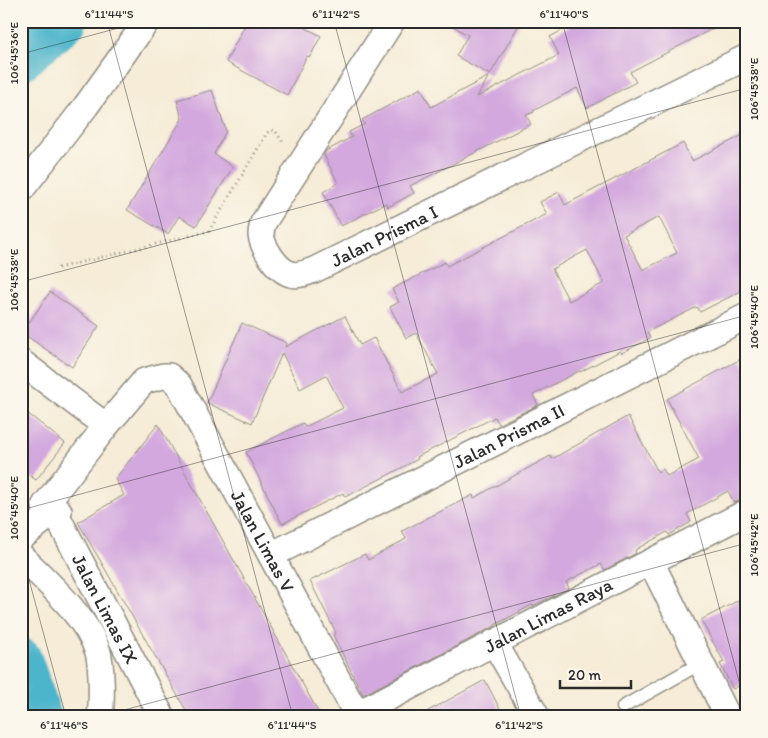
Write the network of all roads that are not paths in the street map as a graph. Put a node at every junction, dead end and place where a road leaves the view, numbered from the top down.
1 (147, 21) edge
2 (392, 21) edge
3 (747, 56) edge
4 (21, 190) edge
5 (747, 316) edge
6 (21, 362) edge
7 (158, 378) junction
8 (106, 426) junction
9 (49, 512) junction
10 (747, 512) edge
11 (21, 538) edge
12 (271, 554) junction
13 (21, 556) edge
14 (651, 562) junction
15 (494, 642) junction
16 (702, 664) junction
17 (623, 707) dead end
18 (355, 716) edge
19 (100, 717) edge
20 (162, 717) edge
21 (537, 717) edge
22 (728, 717) edge

1 - 4 street
2 - 3 street, Jalan Prisma I
5 - 12 street, Jalan Prisma II
6 - 8 street
7 - 8 street
7 - 9 street
7 - 12 street, Jalan Limas V
8 - 9 street
9 - 11 street
9 - 20 street, Jalan Limas IX
10 - 14 street, Jalan Limas Raya
12 - 18 street, Jalan Limas V
13 - 19 street
14 - 15 street, Jalan Limas Raya
14 - 16 street
15 - 18 street, Jalan Limas Raya
15 - 21 street
16 - 17 lane
16 - 22 street

